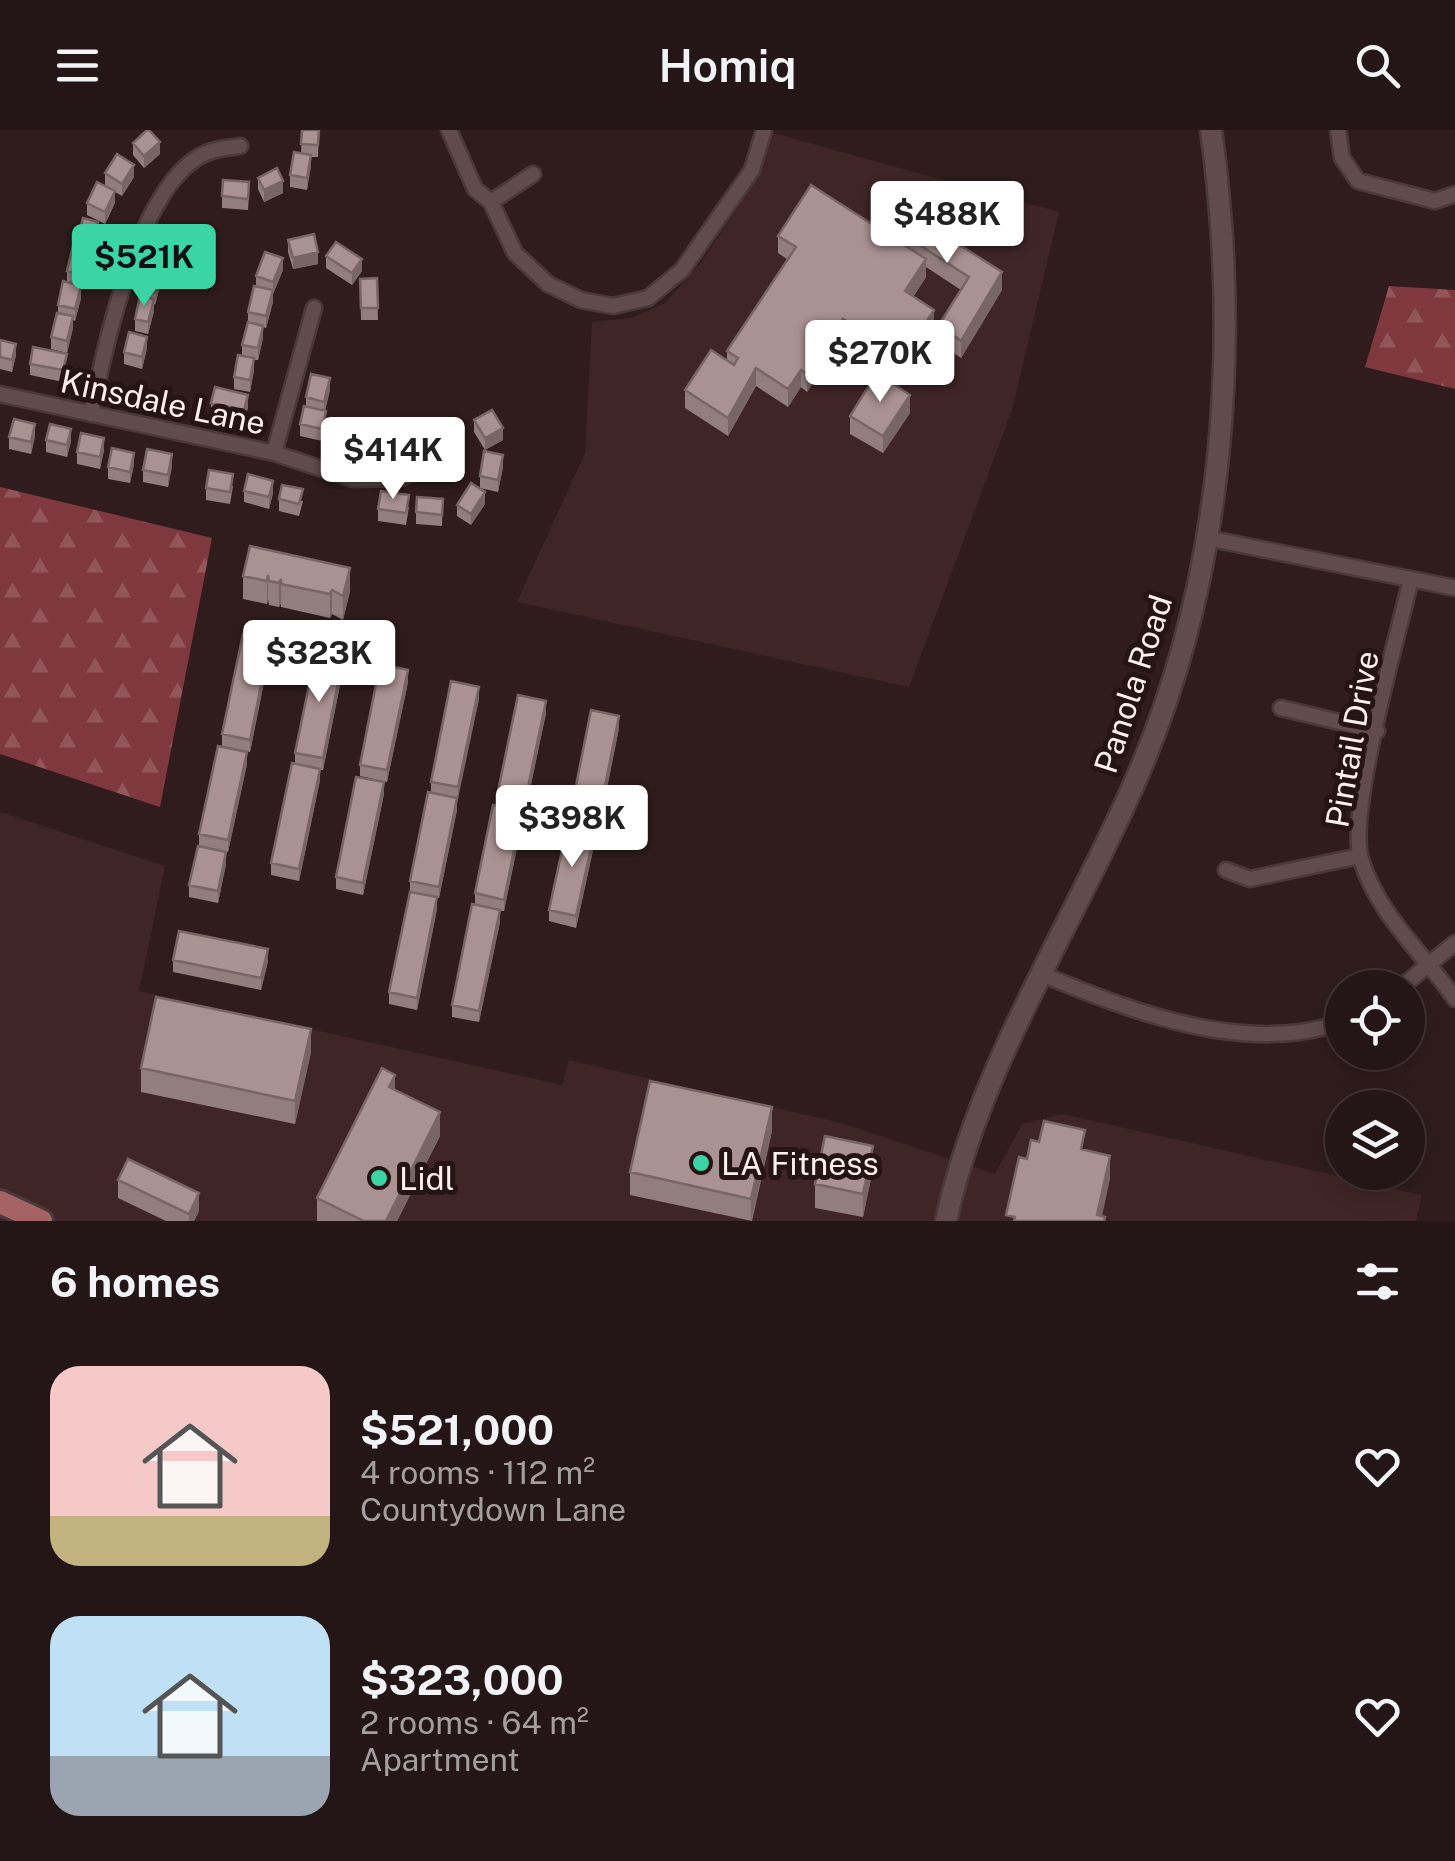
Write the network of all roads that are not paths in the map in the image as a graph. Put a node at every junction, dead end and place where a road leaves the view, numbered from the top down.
1 (449, 130) edge
2 (764, 130) edge
3 (1211, 130) edge
4 (1338, 130) edge
5 (240, 146) dead end
6 (533, 174) dead end
7 (1455, 194) edge
8 (491, 202) junction
9 (314, 308) dead end
10 (0, 394) edge
11 (91, 414) junction
12 (274, 454) junction
13 (428, 464) dead end
14 (1207, 538) junction
15 (1411, 579) junction
16 (1455, 588) edge
17 (1281, 708) dead end
18 (1376, 730) junction
19 (1360, 856) junction
20 (1226, 870) dead end
21 (1455, 943) edge
22 (1432, 964) junction
23 (1424, 970) edge
24 (1044, 975) junction
25 (1455, 1000) edge
26 (1325, 1025) edge
27 (3, 1209) edge
28 (42, 1221) edge
29 (946, 1221) edge

1 - 8 street
2 - 8 street
3 - 14 main road, Panola Road
4 - 7 street
5 - 11 street
6 - 8 street
9 - 12 street
10 - 11 street, Kinsdale Lane
11 - 12 street, Kinsdale Lane
12 - 13 street, Kinsdale Lane
14 - 15 street
14 - 24 main road, Panola Road
15 - 16 street
15 - 18 street, Pintail Drive
17 - 18 street
18 - 19 street, Pintail Drive
19 - 20 street
19 - 22 street, Pintail Drive
21 - 22 street
22 - 23 street
22 - 25 street, Pintail Drive
24 - 26 street
24 - 29 main road, Panola Road
27 - 28 main road

